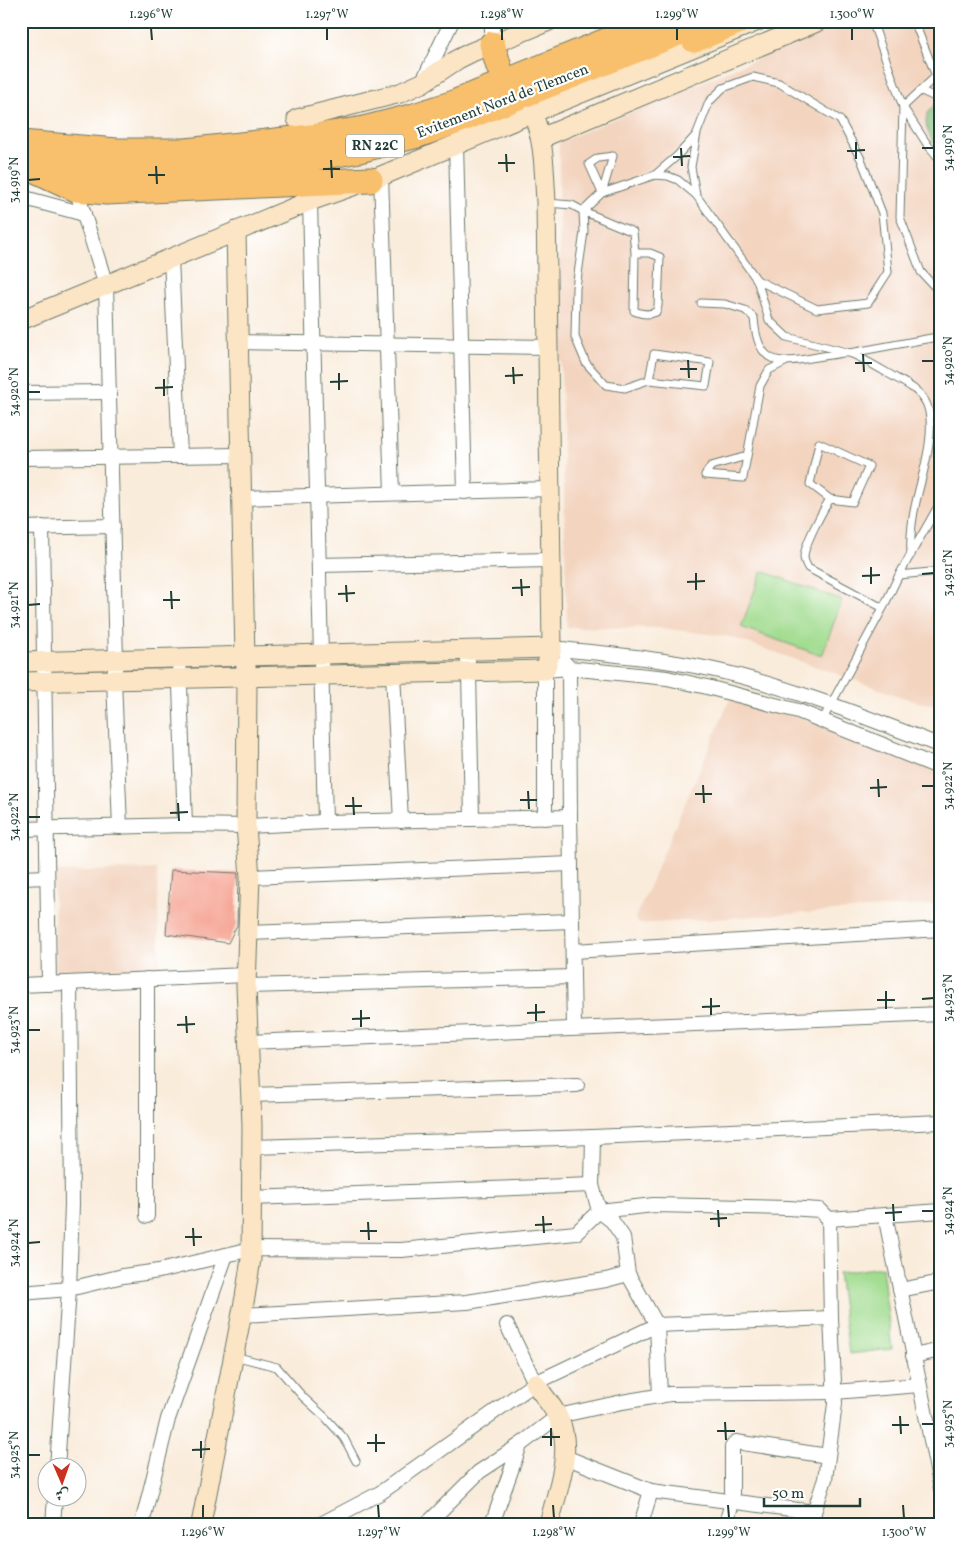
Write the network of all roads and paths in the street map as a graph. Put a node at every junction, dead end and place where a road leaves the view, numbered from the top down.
1 (452, 21) edge
2 (549, 21) edge
3 (614, 21) edge
4 (655, 21) edge
5 (709, 21) edge
6 (740, 21) edge
7 (758, 21) edge
8 (819, 21) edge
9 (872, 21) edge
10 (914, 21) edge
11 (492, 32) edge
12 (499, 68) junction
13 (938, 75) edge
14 (422, 83) junction
15 (922, 91) junction
16 (941, 100) edge
17 (505, 103) junction
18 (451, 104) junction
19 (903, 107) junction
20 (532, 113) junction
21 (297, 118) dead end
22 (697, 133) junction
23 (541, 138) junction
24 (21, 143) edge
25 (456, 144) junction
26 (941, 162) edge
27 (21, 164) edge
28 (655, 175) junction
29 (375, 178) junction
30 (76, 188) junction
31 (602, 193) junction
32 (696, 195) junction
33 (21, 196) edge
34 (310, 201) junction
35 (546, 202) junction
36 (583, 211) junction
37 (84, 214) junction
38 (236, 231) junction
39 (636, 254) junction
40 (171, 258) junction
41 (757, 280) junction
42 (106, 285) junction
43 (941, 294) edge
44 (701, 303) dead end
45 (21, 320) edge
46 (941, 334) edge
47 (238, 342) junction
48 (313, 343) junction
49 (387, 345) junction
50 (462, 346) junction
51 (547, 347) junction
52 (850, 353) junction
53 (788, 361) junction
54 (649, 380) junction
55 (110, 392) junction
56 (21, 393) edge
57 (241, 455) junction
58 (180, 456) junction
59 (747, 456) junction
60 (111, 457) junction
61 (21, 458) edge
62 (549, 489) junction
63 (465, 492) junction
64 (392, 494) junction
65 (317, 496) junction
66 (242, 498) junction
67 (830, 499) junction
68 (941, 500) edge
69 (113, 526) junction
70 (42, 527) junction
71 (21, 528) edge
72 (911, 555) junction
73 (550, 560) junction
74 (319, 565) junction
75 (941, 571) edge
76 (899, 575) junction
77 (883, 608) junction
78 (552, 648) junction
79 (467, 650) junction
80 (321, 654) junction
81 (245, 657) junction
82 (179, 658) junction
83 (116, 660) junction
84 (44, 661) junction
85 (21, 662) edge
86 (569, 668) junction
87 (710, 669) junction
88 (545, 670) junction
89 (469, 672) junction
90 (392, 674) junction
91 (322, 675) junction
92 (247, 677) junction
93 (180, 679) junction
94 (114, 680) junction
95 (21, 682) edge
96 (44, 682) junction
97 (707, 687) junction
98 (832, 705) junction
99 (822, 721) junction
100 (941, 746) edge
101 (941, 768) edge
102 (570, 817) junction
103 (545, 818) junction
104 (472, 819) junction
105 (401, 821) junction
106 (325, 822) junction
107 (185, 825) junction
108 (246, 826) junction
109 (120, 827) junction
110 (47, 828) junction
111 (21, 829) edge
112 (571, 864) junction
113 (47, 877) junction
114 (250, 877) junction
115 (21, 878) edge
116 (572, 921) junction
117 (941, 929) edge
118 (248, 933) junction
119 (573, 951) junction
120 (573, 977) junction
121 (147, 979) junction
122 (246, 980) junction
123 (70, 983) junction
124 (49, 984) junction
125 (21, 985) edge
126 (941, 1014) edge
127 (574, 1028) junction
128 (248, 1042) junction
129 (577, 1085) dead end
130 (250, 1095) junction
131 (941, 1122) edge
132 (592, 1137) junction
133 (252, 1147) junction
134 (592, 1185) junction
135 (252, 1198) junction
136 (941, 1211) edge
137 (599, 1212) junction
138 (885, 1215) junction
139 (147, 1216) dead end
140 (829, 1219) junction
141 (251, 1248) junction
142 (226, 1255) junction
143 (628, 1274) junction
144 (941, 1282) edge
145 (69, 1289) junction
146 (900, 1290) junction
147 (21, 1293) edge
148 (242, 1315) junction
149 (831, 1318) junction
150 (507, 1325) dead end
151 (657, 1325) junction
152 (941, 1350) edge
153 (234, 1356) junction
154 (913, 1356) junction
155 (535, 1383) junction
156 (919, 1385) junction
157 (834, 1392) junction
158 (660, 1396) junction
159 (558, 1416) junction
160 (520, 1444) junction
161 (828, 1456) junction
162 (565, 1457) junction
163 (58, 1458) edge
164 (356, 1461) dead end
165 (941, 1489) edge
166 (651, 1491) junction
167 (732, 1502) junction
168 (54, 1508) edge
169 (346, 1517) edge
170 (812, 1518) edge
171 (53, 1524) edge
172 (142, 1524) edge
173 (201, 1524) edge
174 (321, 1524) edge
175 (426, 1524) edge
176 (492, 1524) edge
177 (549, 1524) edge
178 (641, 1524) edge
179 (726, 1524) edge

1 - 14 street
2 - 11 main road
3 - 12 highway
4 - 18 highway, Evitement Nord de Tlemcen / RN 22C
5 - 17 highway, Evitement Nord de Tlemcen / RN 22C
6 - 17 highway
7 - 20 main road
8 - 23 main road
9 - 19 lane
10 - 13 lane
11 - 12 highway
11 - 14 main road
12 - 18 highway
13 - 15 lane
14 - 21 main road
15 - 16 lane
15 - 19 lane
17 - 27 highway, Evitement Nord de Tlemcen / RN 22C
18 - 24 highway, Evitement Nord de Tlemcen / RN 22C
19 - 26 lane
19 - 43 lane
20 - 23 main road
20 - 25 main road
22 - 28 lane
22 - 32 lane
22 - 41 lane
23 - 35 main road
25 - 29 main road
25 - 50 street
27 - 30 highway
28 - 31 lane
28 - 32 lane
29 - 30 highway
29 - 34 main road
29 - 49 street
30 - 37 street
31 - 31 lane
31 - 36 lane
32 - 41 lane
33 - 37 street
34 - 38 main road
34 - 48 street
35 - 36 lane
35 - 51 main road
36 - 39 lane
36 - 54 lane
37 - 42 street
38 - 40 main road
38 - 47 main road
39 - 39 lane
40 - 42 main road
40 - 58 street
41 - 52 lane
42 - 45 main road
42 - 55 street
44 - 53 lane
46 - 52 lane
47 - 48 street
47 - 57 main road
48 - 49 street
48 - 65 street
49 - 50 street
49 - 64 street
50 - 51 street
50 - 63 street
51 - 62 main road
52 - 53 lane
52 - 72 lane
53 - 59 lane
54 - 54 lane
55 - 56 street
55 - 60 street
57 - 58 street
57 - 66 main road
58 - 60 street
59 - 59 lane
60 - 61 street
60 - 69 street
62 - 63 street
62 - 73 main road
63 - 64 street
64 - 65 street
65 - 66 street
65 - 74 street
66 - 81 main road
67 - 67 lane
67 - 77 lane
68 - 72 lane
69 - 70 street
69 - 83 street
70 - 71 street
70 - 84 street
72 - 76 lane
73 - 74 street
73 - 78 main road
74 - 80 street
75 - 76 lane
76 - 77 lane
77 - 98 lane
78 - 79 main road
78 - 86 street
78 - 87 street
78 - 88 main road
79 - 80 main road
79 - 89 street
80 - 81 main road
80 - 91 street
81 - 82 main road
81 - 92 main road
82 - 83 main road
82 - 93 street
83 - 84 main road
83 - 94 street
84 - 85 main road
84 - 96 street
86 - 88 street
86 - 97 street
86 - 102 street
87 - 97 street
87 - 98 street
88 - 89 main road
88 - 103 street
89 - 90 main road
89 - 104 street
90 - 91 main road
90 - 105 street
91 - 92 main road
91 - 106 street
92 - 93 main road
92 - 108 main road
93 - 94 main road
93 - 107 street
94 - 96 main road
94 - 109 street
95 - 96 main road
96 - 110 street
97 - 99 street
98 - 99 lane
98 - 100 street
99 - 101 street
102 - 103 street
102 - 112 street
103 - 104 street
104 - 105 street
105 - 106 street
106 - 108 street
107 - 108 street
107 - 109 street
108 - 114 main road
109 - 110 street
110 - 111 street
110 - 113 street
112 - 114 street
112 - 116 street
113 - 115 street
113 - 124 street
114 - 118 main road
116 - 118 street
116 - 119 street
117 - 119 street
118 - 122 main road
119 - 120 street
120 - 122 street
120 - 127 street
121 - 122 street
121 - 123 street
121 - 139 street
122 - 128 main road
123 - 124 street
123 - 145 street
124 - 125 street
126 - 127 street
127 - 128 street
128 - 130 main road
129 - 130 street
130 - 133 main road
131 - 132 street
132 - 133 street
132 - 134 street
133 - 135 main road
134 - 135 street
134 - 137 street
135 - 141 main road
136 - 138 street
137 - 140 street
137 - 141 street
137 - 143 street
138 - 140 street
138 - 146 street
140 - 149 street
141 - 142 street
141 - 148 main road
142 - 145 street
142 - 172 street
143 - 148 street
143 - 151 street
144 - 146 street
145 - 147 street
145 - 163 street
146 - 154 street
148 - 153 main road
149 - 151 street
149 - 157 street
150 - 155 street
151 - 155 street
151 - 158 street
152 - 154 street
153 - 164 lane
153 - 173 main road
154 - 156 street
155 - 159 main road
155 - 169 street
156 - 157 street
156 - 165 street
157 - 158 street
157 - 161 street
158 - 159 street
159 - 160 street
159 - 162 main road
160 - 175 street
160 - 176 street
161 - 167 street
161 - 170 street
162 - 166 street
162 - 177 main road
166 - 167 street
166 - 178 street
167 - 170 street
167 - 179 street
168 - 171 street
169 - 174 street

